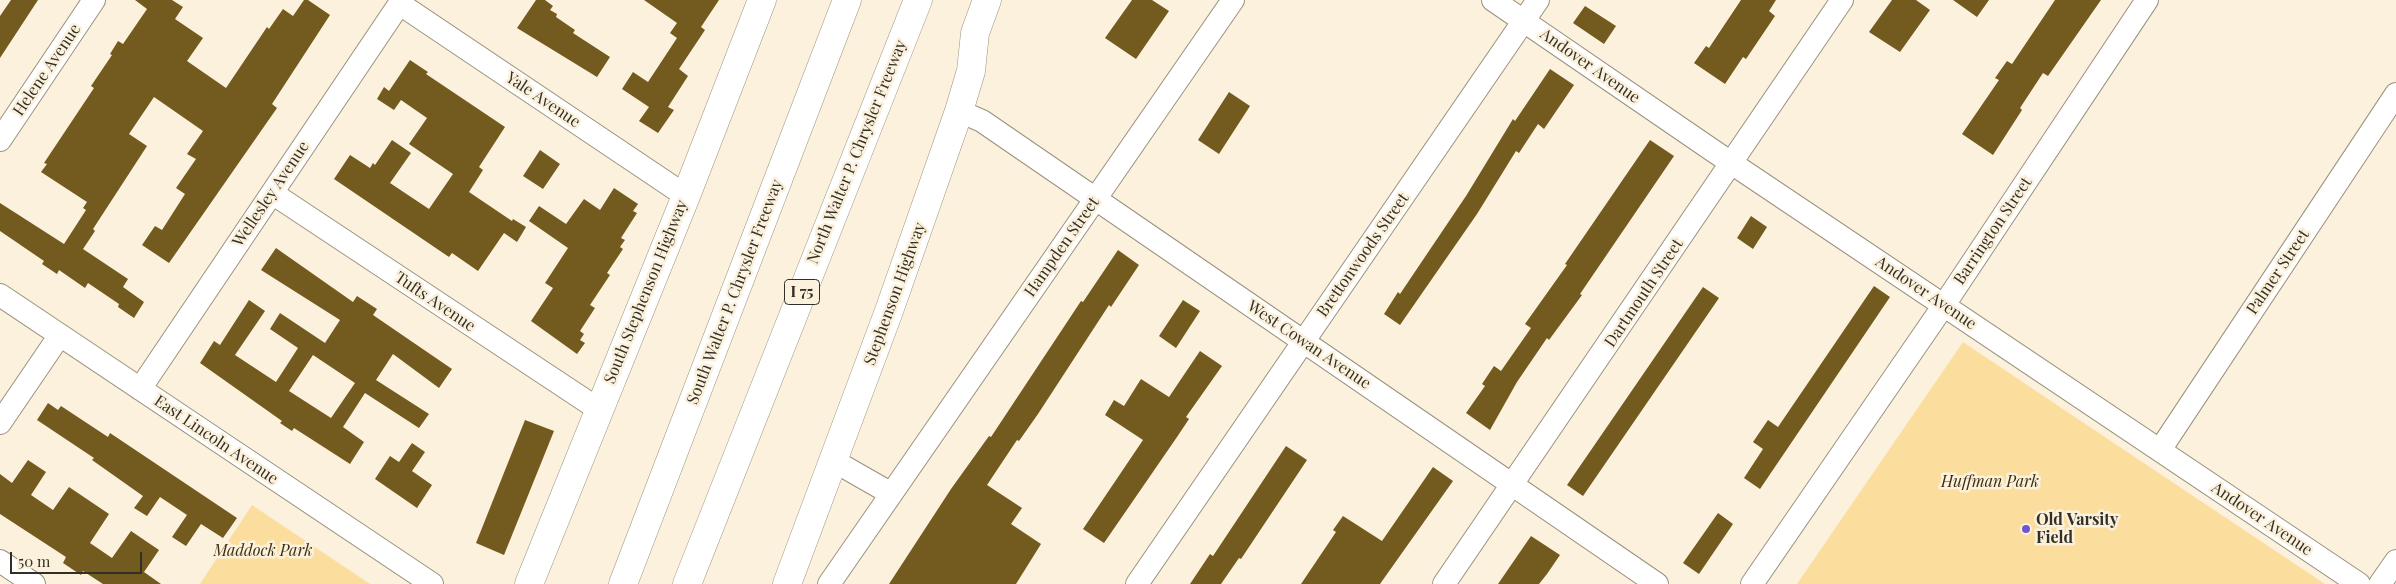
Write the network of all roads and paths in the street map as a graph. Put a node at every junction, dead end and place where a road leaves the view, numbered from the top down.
1 (94, 0) edge
2 (762, 0) edge
3 (847, 0) edge
4 (918, 0) edge
5 (987, 0) edge
6 (1233, 0) edge
7 (1493, 0) edge
8 (1538, 0) edge
9 (1842, 0) edge
10 (2147, 0) edge
11 (401, 2) edge
12 (1524, 21) junction
13 (2396, 94) edge
14 (959, 112) junction
15 (0, 140) edge
16 (1732, 164) junction
17 (272, 193) junction
18 (686, 196) junction
19 (1096, 199) junction
20 (0, 296) edge
21 (1944, 305) junction
22 (60, 335) junction
23 (1303, 341) junction
24 (140, 389) junction
25 (598, 409) junction
26 (0, 423) edge
27 (2160, 450) junction
28 (834, 462) junction
29 (1513, 484) junction
30 (890, 493) junction
31 (0, 561) edge
32 (2396, 561) edge
33 (34, 584) edge
34 (432, 584) edge
35 (528, 584) edge
36 (623, 584) edge
37 (687, 584) edge
38 (787, 584) edge
39 (829, 584) edge
40 (1136, 584) edge
41 (1444, 584) edge
42 (1657, 584) edge
43 (1752, 584) edge
44 (2359, 584) edge
45 (2380, 584) edge

1 - 15 street, Helene Avenue
2 - 18 main road, South Stephenson Highway
3 - 36 main road, South Walter P. Chrysler Freeway
4 - 37 main road, North Walter P. Chrysler Freeway / I 75
5 - 14 main road, Stephenson Highway
6 - 19 street, Hampden Street
7 - 12 street, Andover Avenue
8 - 12 street, Brettonwoods Street
9 - 16 street, Dartmouth Street
10 - 21 street, Barrington Street
11 - 17 street, Wellesley Avenue
11 - 18 street, Yale Avenue
12 - 16 street, Andover Avenue
12 - 23 street, Brettonwoods Street
13 - 27 street, Palmer Street
14 - 19 street, West Cowan Avenue
14 - 28 main road, Stephenson Highway
16 - 21 street, Andover Avenue
16 - 29 street, Dartmouth Street
17 - 24 street, Wellesley Avenue
17 - 25 street, Tufts Avenue
18 - 25 main road, South Stephenson Highway
19 - 23 street, West Cowan Avenue
19 - 30 street, Hampden Street
20 - 22 street, East Lincoln Avenue
21 - 27 street, Andover Avenue
21 - 43 street, Barrington Street
22 - 24 street, East Lincoln Avenue
22 - 26 street
23 - 29 street, West Cowan Avenue
23 - 40 street, Brettonwoods Street
24 - 34 street, East Lincoln Avenue
25 - 35 main road, South Stephenson Highway
27 - 44 street, Andover Avenue
28 - 30 street
28 - 38 main road, Stephenson Highway
29 - 41 street, Dartmouth Street
29 - 42 street, West Cowan Avenue
30 - 39 street, Hampden Street
31 - 33 street
32 - 45 street

